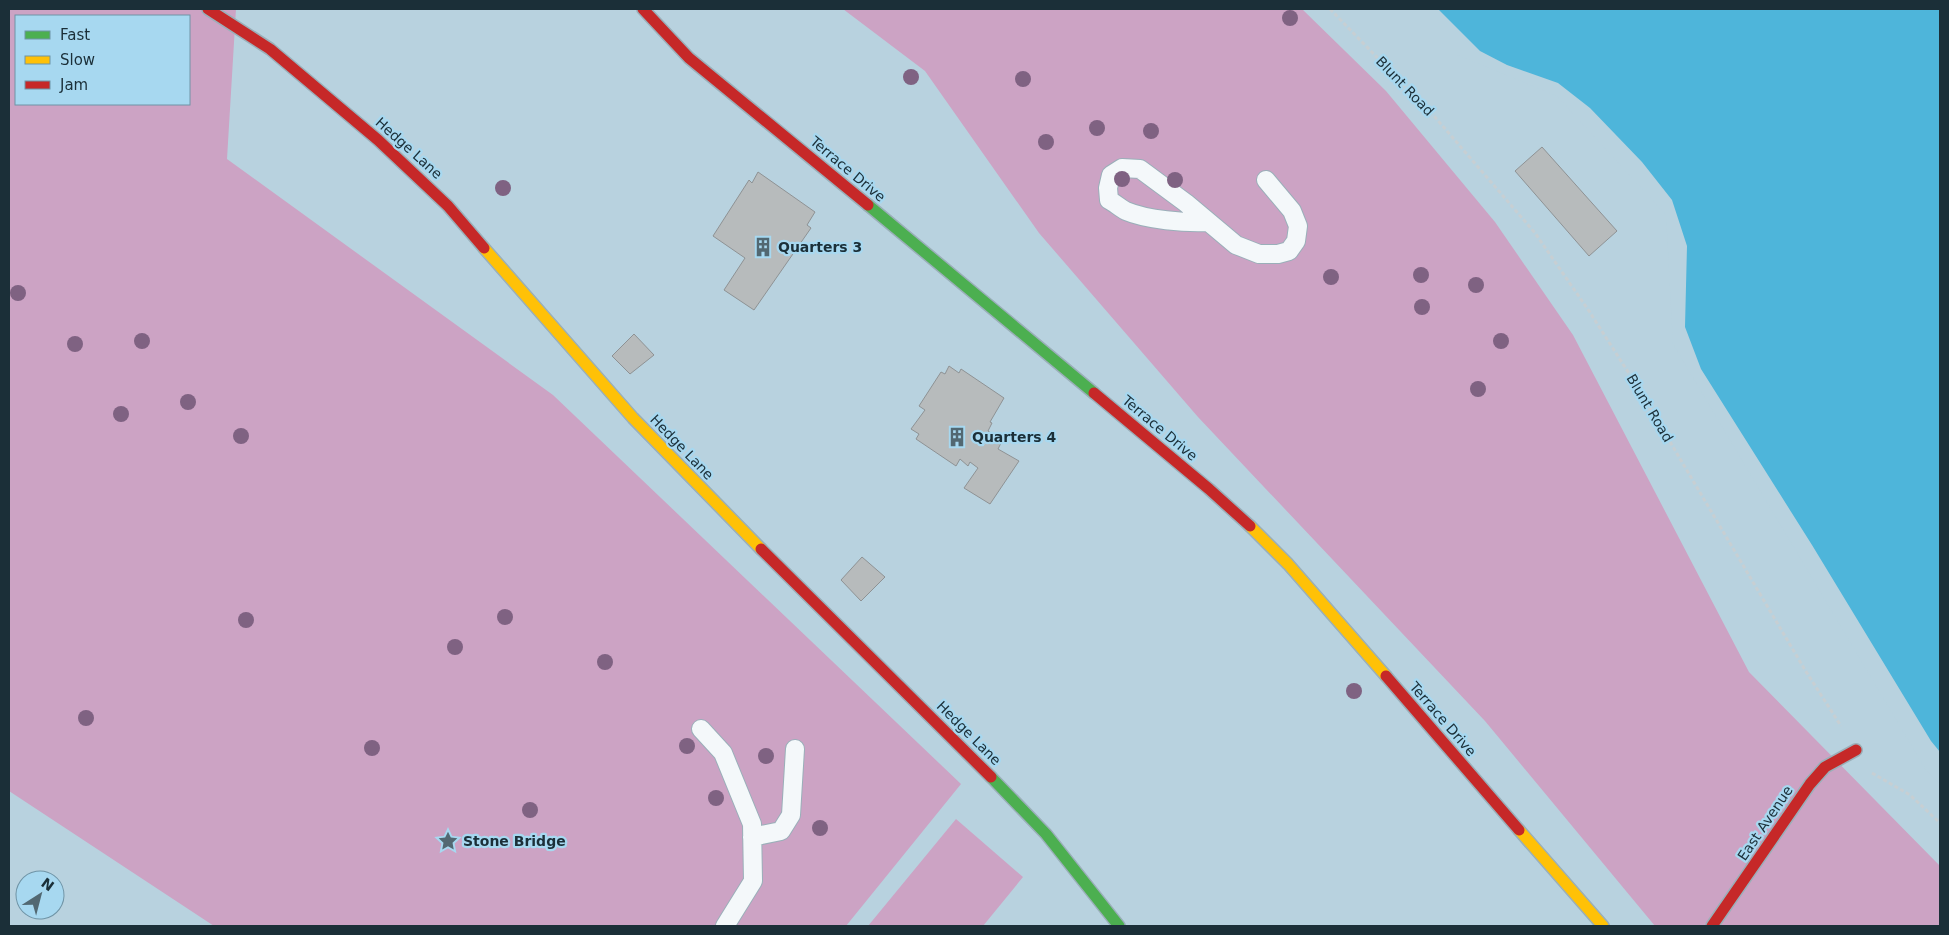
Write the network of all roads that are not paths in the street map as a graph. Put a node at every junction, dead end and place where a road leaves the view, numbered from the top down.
1 (208, 9) edge
2 (644, 9) edge
3 (1266, 180) dead end
4 (1208, 222) junction
5 (701, 729) dead end
6 (795, 749) dead end
7 (1856, 750) road end
8 (752, 837) junction
9 (725, 926) edge
10 (1119, 926) edge
11 (1603, 926) edge
12 (1712, 926) edge

1 - 10 street, Hedge Lane
2 - 11 street, Terrace Drive
3 - 4 lane
4 - 4 lane
5 - 8 lane
6 - 8 lane
7 - 12 street, East Avenue
8 - 9 lane

